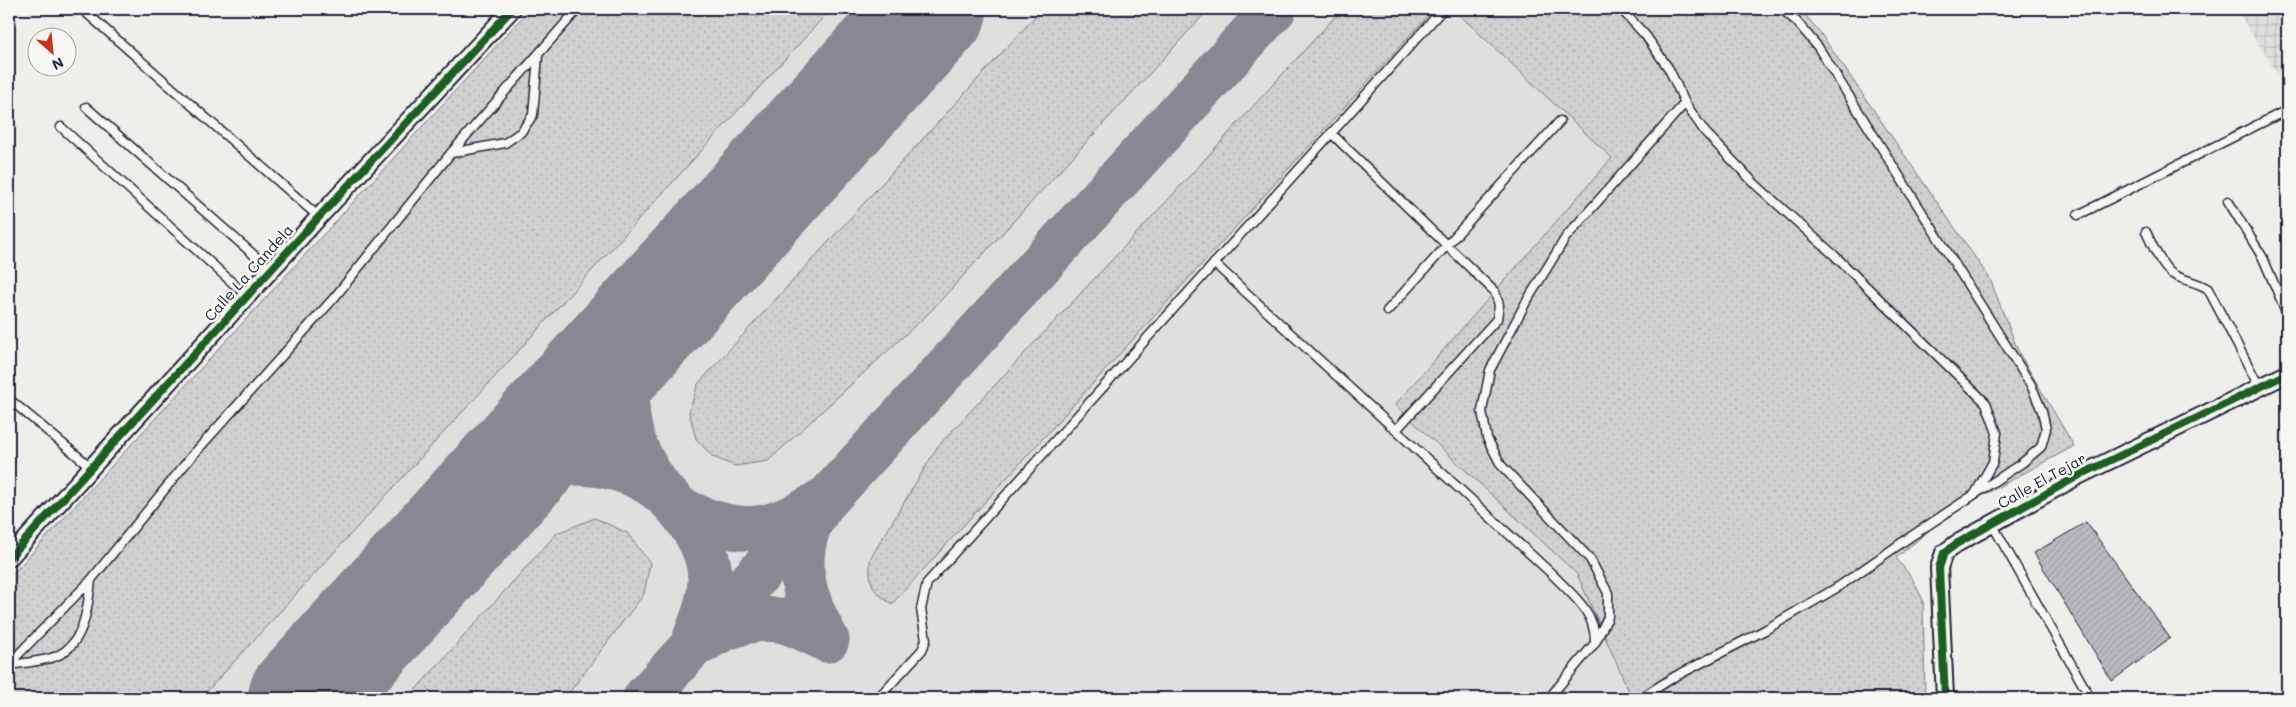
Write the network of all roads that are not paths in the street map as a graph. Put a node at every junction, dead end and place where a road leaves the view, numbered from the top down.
1 (82, 9) edge
2 (512, 9) edge
3 (578, 9) edge
4 (1443, 9) edge
5 (1621, 9) edge
6 (1782, 9) edge
7 (538, 56) junction
8 (1685, 103) junction
9 (86, 107) dead end
10 (2287, 110) edge
11 (1560, 121) dead end
12 (62, 127) dead end
13 (1330, 133) junction
14 (451, 153) junction
15 (2228, 201) dead end
16 (2078, 215) dead end
17 (319, 217) junction
18 (2146, 232) dead end
19 (1446, 246) junction
20 (1214, 263) junction
21 (271, 270) junction
22 (247, 296) junction
23 (1387, 311) dead end
24 (2287, 314) edge
25 (2287, 374) edge
26 (2260, 388) junction
27 (9, 398) edge
28 (1397, 429) junction
29 (92, 468) junction
30 (1975, 493) junction
31 (1992, 524) junction
32 (9, 558) edge
33 (90, 580) junction
34 (1595, 643) junction
35 (9, 664) edge
36 (2087, 692) dead end
37 (878, 698) edge
38 (1549, 698) edge
39 (1641, 698) edge
40 (1945, 698) edge

1 - 17 lane
2 - 17 street, Calle La Candela
3 - 7 lane
4 - 13 lane
5 - 8 lane
6 - 30 lane
7 - 14 lane
7 - 14 lane
8 - 30 lane
8 - 34 lane
9 - 21 lane
10 - 16 lane
11 - 19 lane
12 - 22 lane
13 - 19 lane
13 - 20 lane
14 - 33 lane
15 - 24 lane
17 - 21 street, Calle La Candela
18 - 26 lane
19 - 23 lane
19 - 28 lane
20 - 28 lane
20 - 37 lane
21 - 22 street, Calle La Candela
22 - 29 street, Calle La Candela
25 - 26 street, Calle El Tejar
26 - 31 street, Calle El Tejar
27 - 29 lane
28 - 34 lane
29 - 32 street, Calle La Candela
30 - 39 lane
31 - 36 lane
31 - 40 street, Calle El Tejar
33 - 35 lane
33 - 35 lane
34 - 38 lane

